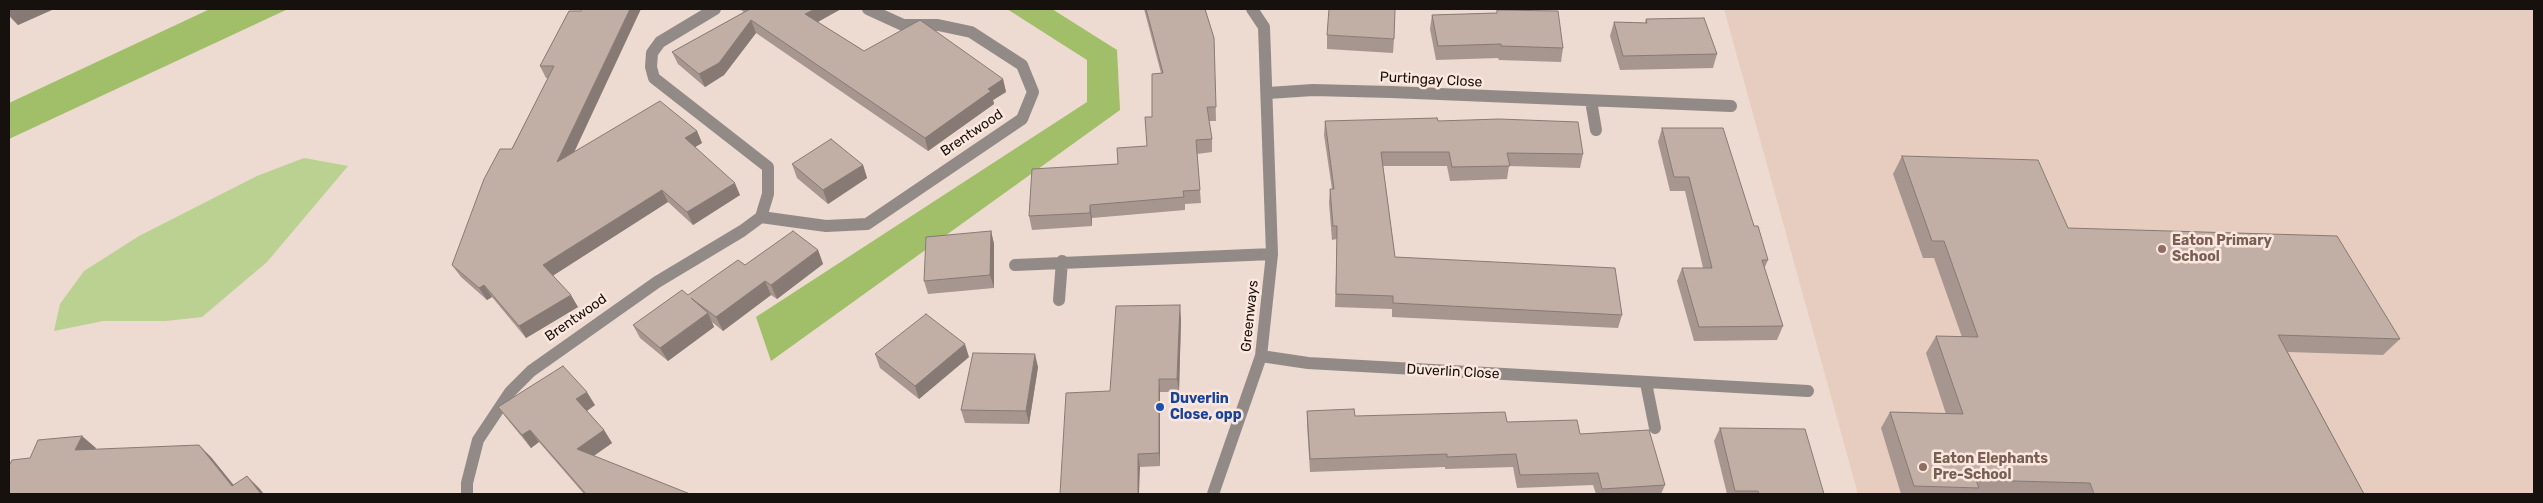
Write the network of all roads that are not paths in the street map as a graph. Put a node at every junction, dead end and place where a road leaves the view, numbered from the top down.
1 (715, 9) edge
2 (868, 9) edge
3 (1252, 9) edge
4 (1268, 93) junction
5 (1591, 101) junction
6 (1731, 106) dead end
7 (1596, 130) dead end
8 (761, 216) junction
9 (1272, 254) junction
10 (1062, 261) junction
11 (1015, 265) dead end
12 (1060, 300) dead end
13 (1262, 356) junction
14 (1646, 383) junction
15 (1808, 391) dead end
16 (1654, 428) dead end
17 (467, 494) edge
18 (1212, 494) edge

1 - 8 street
2 - 8 street, Brentwood
3 - 4 street, Greenways
4 - 5 street, Purtingay Close
4 - 9 street, Greenways
5 - 6 street, Purtingay Close
5 - 7 street
8 - 17 street, Brentwood
9 - 10 street
9 - 13 street, Greenways
10 - 11 street
10 - 12 street
13 - 14 street, Duverlin Close
13 - 18 street, Greenways
14 - 15 street, Duverlin Close
14 - 16 street

